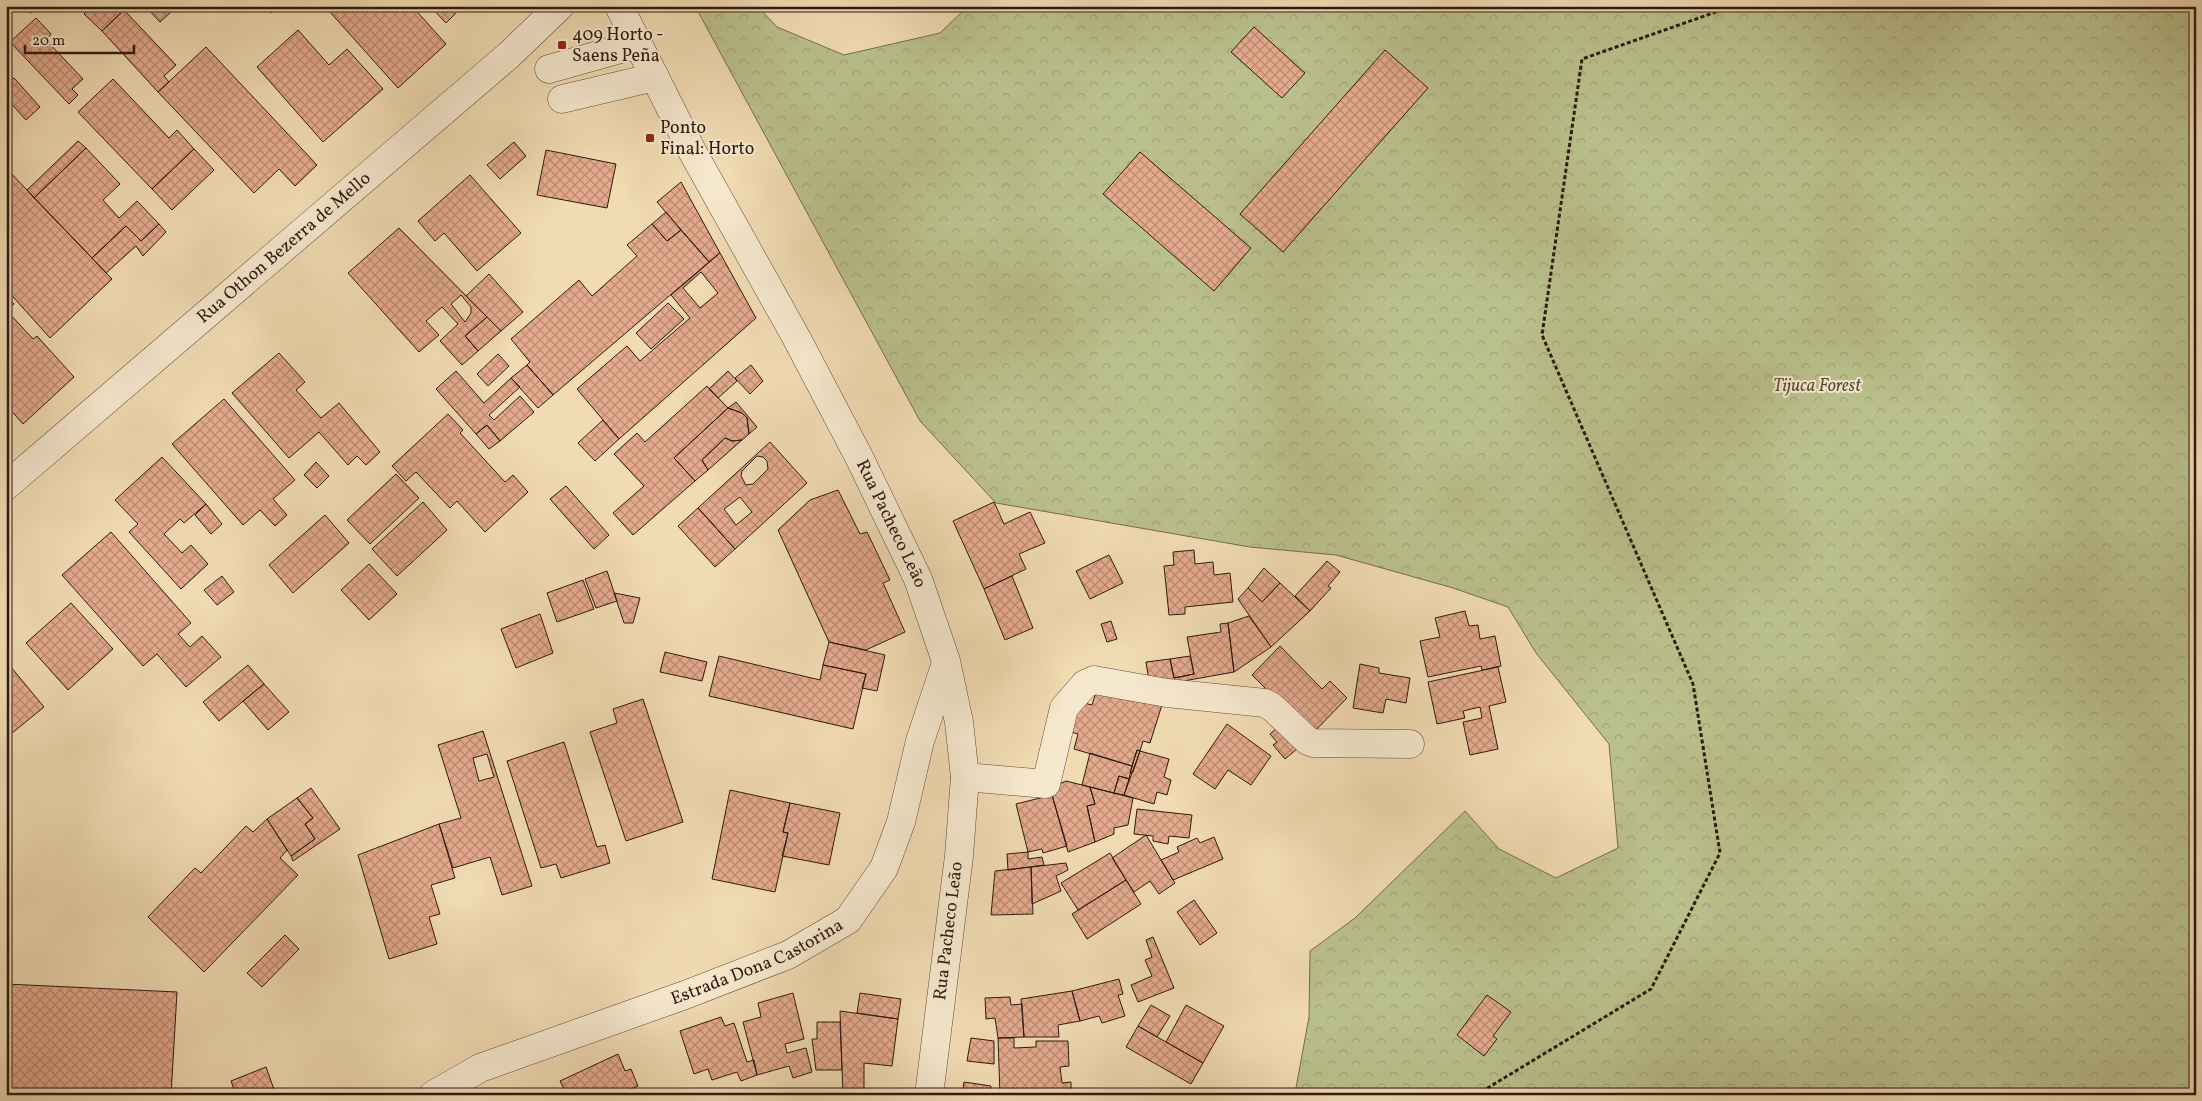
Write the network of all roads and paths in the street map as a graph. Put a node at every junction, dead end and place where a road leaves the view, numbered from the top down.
1 (560, 6) edge
2 (619, 6) edge
3 (1732, 6) edge
4 (638, 44) junction
5 (549, 69) dead end
6 (655, 76) junction
7 (562, 98) dead end
8 (6, 486) edge
9 (946, 661) junction
10 (1410, 744) dead end
11 (965, 777) junction
12 (433, 1095) edge
13 (928, 1095) edge
14 (1476, 1095) edge

1 - 8 street, Rua Othon Bezerra de Mello
2 - 4 street, Rua Pacheco Leão
3 - 14 path
4 - 5 street
4 - 6 street, Rua Pacheco Leão
6 - 7 street
6 - 9 street, Rua Pacheco Leão
9 - 11 street, Rua Pacheco Leão
9 - 12 street, Estrada Dona Castorina
10 - 11 street
11 - 13 street, Rua Pacheco Leão

